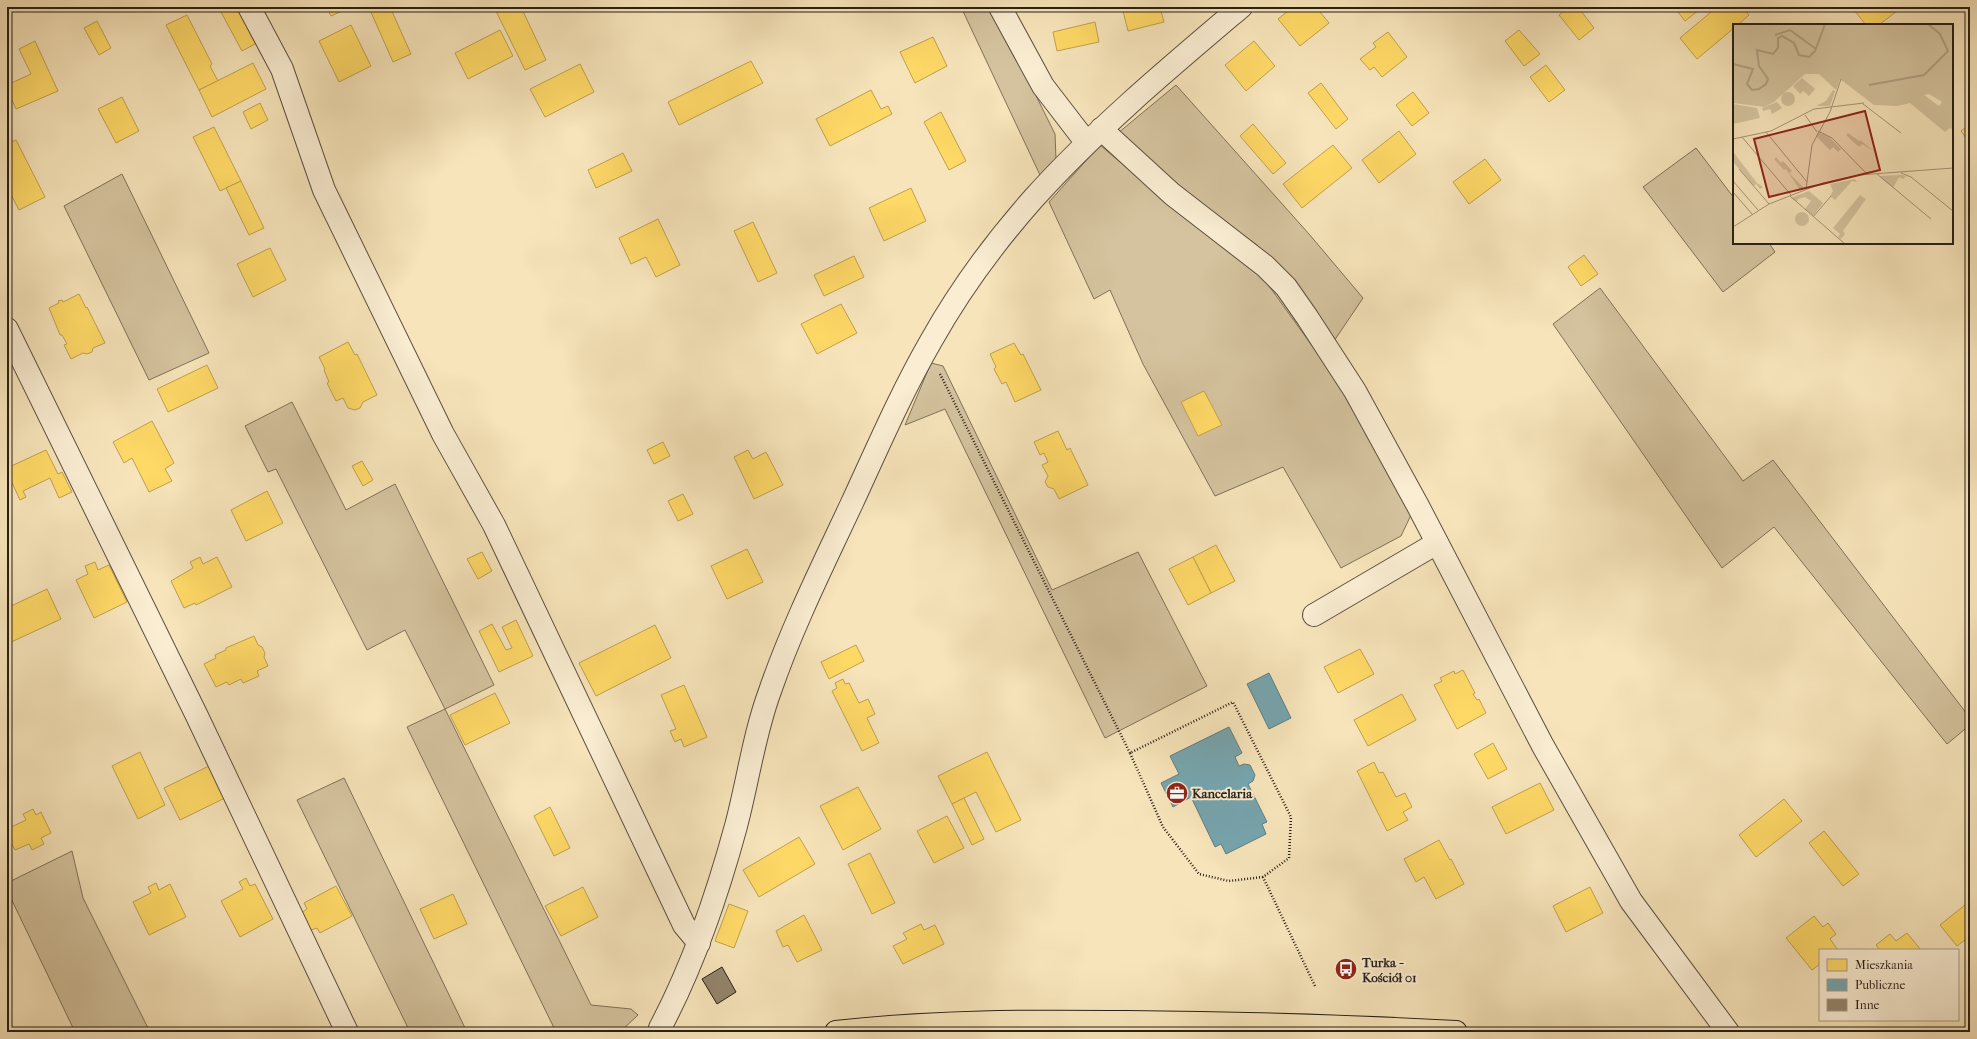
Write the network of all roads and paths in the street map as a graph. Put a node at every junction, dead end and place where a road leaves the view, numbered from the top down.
1 (249, 7) edge
2 (1000, 7) edge
3 (1241, 7) edge
4 (1093, 136) junction
5 (7, 329) edge
6 (926, 348) junction
7 (1437, 543) junction
8 (1314, 615) dead end
9 (7, 700) edge
10 (11, 704) dead end
11 (1130, 753) junction
12 (1263, 877) junction
13 (699, 943) junction
14 (1315, 986) dead end
15 (348, 1032) edge
16 (660, 1032) edge
17 (836, 1032) edge
18 (1456, 1032) edge
19 (1728, 1032) edge

1 - 13 street
2 - 4 street
3 - 4 street
4 - 6 street
4 - 7 street
5 - 15 street
6 - 11 path
6 - 13 street
7 - 8 street
7 - 19 street
9 - 10 path
11 - 12 path
11 - 12 path
12 - 14 path
13 - 16 street
17 - 18 main road

